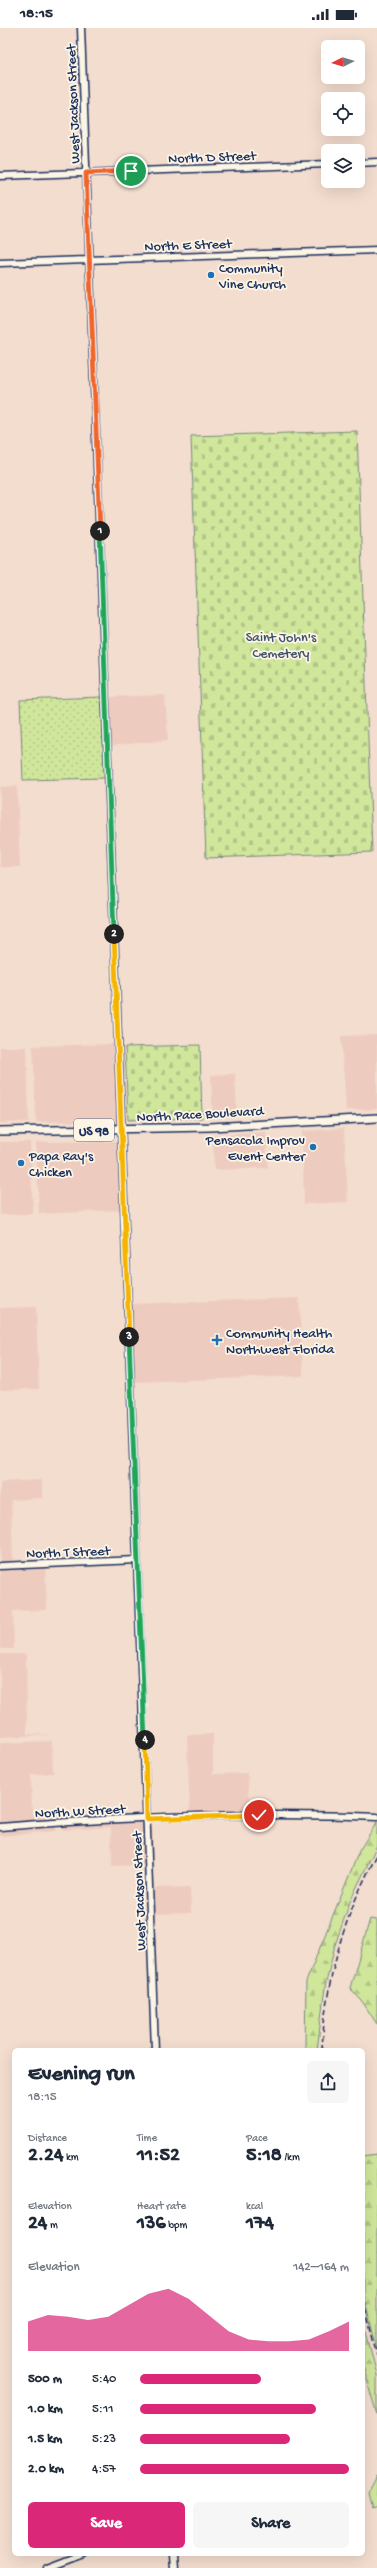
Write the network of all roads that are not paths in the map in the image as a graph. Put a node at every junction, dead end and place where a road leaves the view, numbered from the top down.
1 (81, 28) edge
2 (377, 162) edge
3 (365, 163) edge
4 (321, 164) edge
5 (86, 173) junction
6 (0, 176) edge
7 (377, 250) edge
8 (90, 260) junction
9 (0, 263) edge
10 (377, 1118) edge
11 (121, 1130) junction
12 (0, 1131) edge
13 (137, 1560) junction
14 (0, 1566) edge
15 (377, 1817) edge
16 (147, 1819) junction
17 (0, 1827) edge
18 (156, 2048) edge
19 (79, 2556) edge
20 (174, 2556) edge
21 (47, 2568) edge
22 (175, 2568) edge

1 - 5 street, West Jackson Street
2 - 3 street
4 - 5 street, North D Street
5 - 6 street, North D Street
5 - 8 street, West Jackson Street
7 - 8 street, North E Street
8 - 9 street, North E Street
8 - 11 street, West Jackson Street
10 - 11 main road, North Pace Boulevard / US 98
11 - 12 main road, North Pace Boulevard / US 98
11 - 13 street, West Jackson Street
13 - 14 street, North T Street
13 - 16 street, West Jackson Street
15 - 16 street, North W Street
16 - 17 street, North W Street
16 - 18 street, West Jackson Street
19 - 21 street
20 - 22 street

